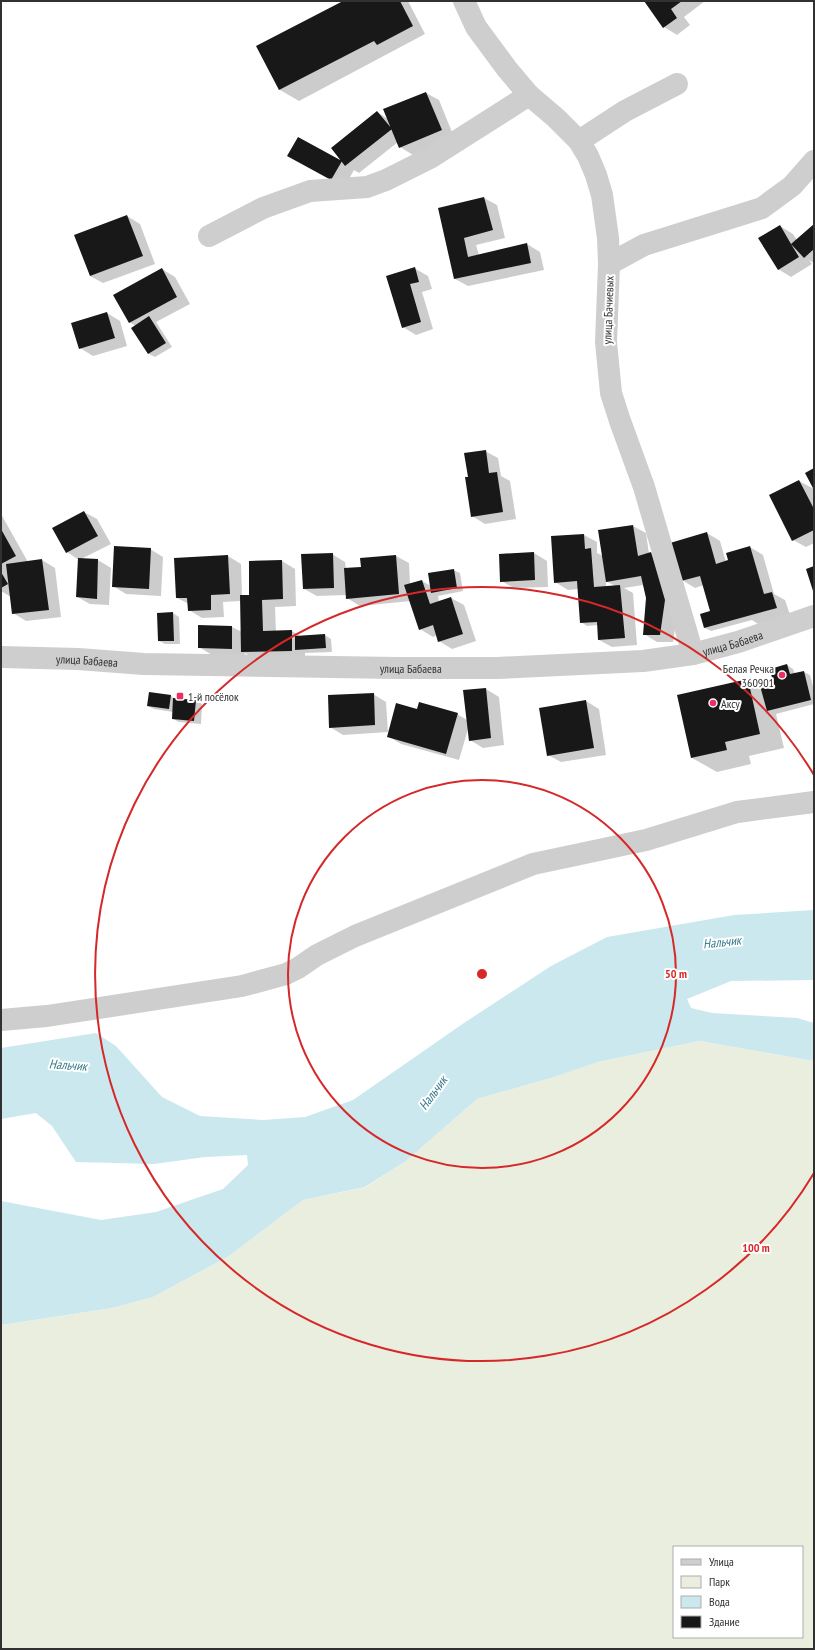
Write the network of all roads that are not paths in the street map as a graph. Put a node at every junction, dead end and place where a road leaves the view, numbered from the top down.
1 (464, 1) edge
2 (677, 84) dead end
3 (529, 94) junction
4 (579, 141) junction
5 (814, 161) edge
6 (209, 236) dead end
7 (609, 264) junction
8 (814, 616) edge
9 (693, 654) junction
10 (1, 657) edge
11 (814, 802) edge
12 (1, 1020) edge

1 - 3 street, улица Бачиевых
2 - 4 street
3 - 4 street, улица Бачиевых
3 - 6 street
4 - 7 street, улица Бачиевых
5 - 7 street
7 - 9 street, улица Бачиевых
8 - 9 street, улица Бабаева
9 - 10 street, улица Бабаева
11 - 12 street

